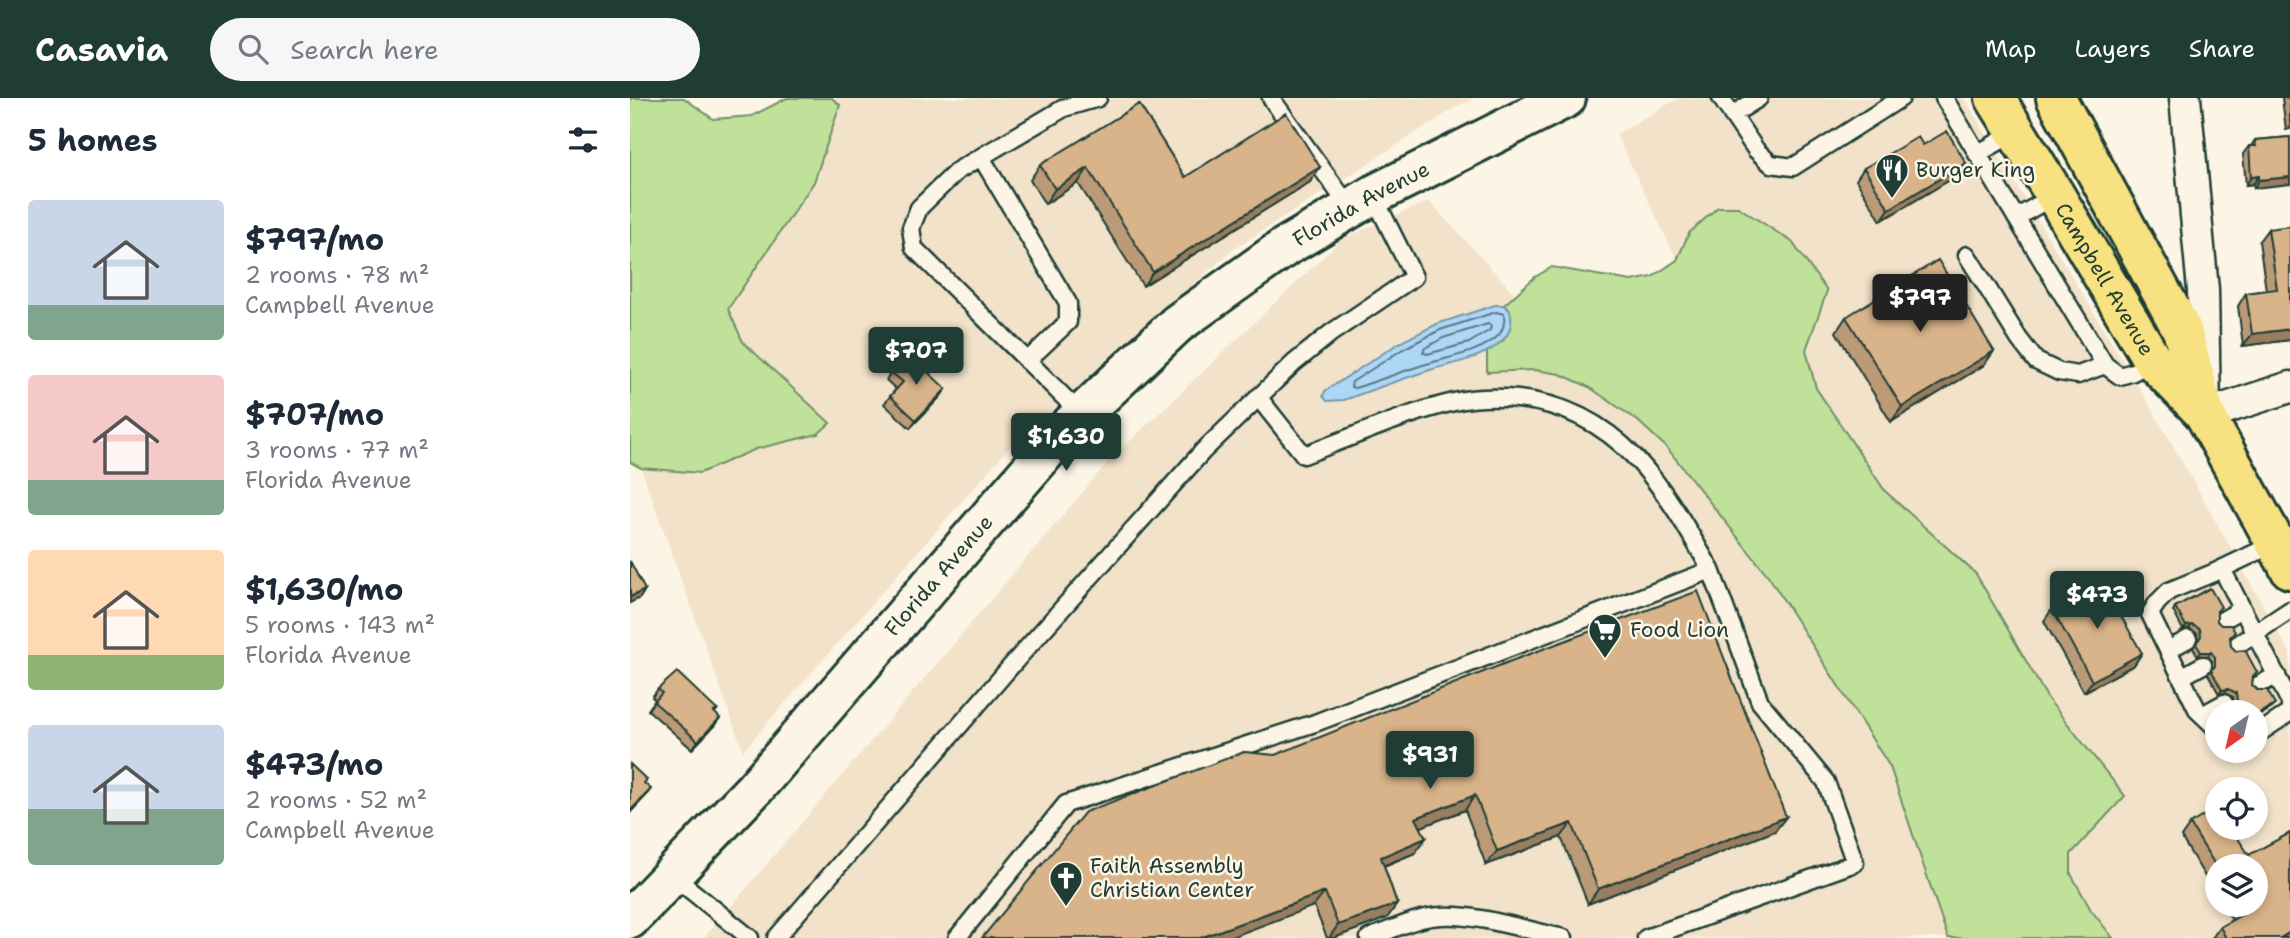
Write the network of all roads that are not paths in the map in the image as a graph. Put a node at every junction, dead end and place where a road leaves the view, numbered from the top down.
1 (1098, 98) edge
2 (1270, 98) edge
3 (1566, 98) edge
4 (1721, 98) edge
5 (1759, 98) edge
6 (1901, 98) edge
7 (1944, 98) edge
8 (1995, 98) edge
9 (2056, 98) edge
10 (2185, 98) edge
11 (1732, 115) junction
12 (2016, 132) junction
13 (1977, 155) junction
14 (981, 157) junction
15 (2055, 195) junction
16 (1362, 202) junction
17 (2016, 218) junction
18 (1968, 255) dead end
19 (2152, 361) junction
20 (1027, 362) junction
21 (2105, 365) junction
22 (2290, 387) edge
23 (1258, 397) junction
24 (1081, 415) junction
25 (2205, 415) junction
26 (2283, 556) edge
27 (2222, 569) junction
28 (1711, 570) junction
29 (2242, 610) junction
30 (2290, 610) edge
31 (2223, 620) dead end
32 (2255, 634) junction
33 (2188, 639) dead end
34 (2236, 645) dead end
35 (2168, 650) junction
36 (2203, 665) dead end
37 (2181, 677) junction
38 (2259, 685) dead end
39 (2286, 691) edge
40 (2205, 713) edge
41 (2202, 715) junction
42 (2205, 718) edge
43 (2268, 727) edge
44 (673, 876) junction
45 (630, 919) edge
46 (750, 938) edge
47 (776, 938) edge
48 (957, 938) edge
49 (1369, 938) edge
50 (1563, 938) edge
51 (1646, 938) edge

1 - 14 lane
2 - 16 lane
3 - 16 main road, Florida Avenue
4 - 11 lane
5 - 11 lane
6 - 11 lane
7 - 13 lane
8 - 12 main road, Campbell Avenue
9 - 25 main road, Campbell Avenue
10 - 25 street, Campbell Avenue
12 - 13 lane
12 - 15 main road, Campbell Avenue
13 - 17 lane
14 - 20 lane
14 - 20 lane
15 - 17 lane
15 - 19 main road, Campbell Avenue
16 - 23 lane
16 - 24 main road, Florida Avenue
17 - 21 lane
18 - 21 lane
19 - 21 lane
19 - 25 main road, Campbell Avenue
20 - 24 lane
22 - 25 street
23 - 28 lane
23 - 47 lane
24 - 44 main road, Florida Avenue
25 - 26 main road, Campbell Avenue
26 - 27 lane
27 - 29 lane
27 - 35 lane
28 - 48 lane
28 - 51 lane
29 - 31 lane
29 - 32 lane
30 - 32 lane
32 - 34 lane
32 - 39 lane
33 - 35 lane
35 - 37 lane
36 - 37 lane
37 - 41 lane
38 - 39 lane
39 - 43 lane
40 - 41 lane
41 - 42 lane
44 - 45 main road, Florida Avenue
44 - 46 lane
49 - 50 lane

